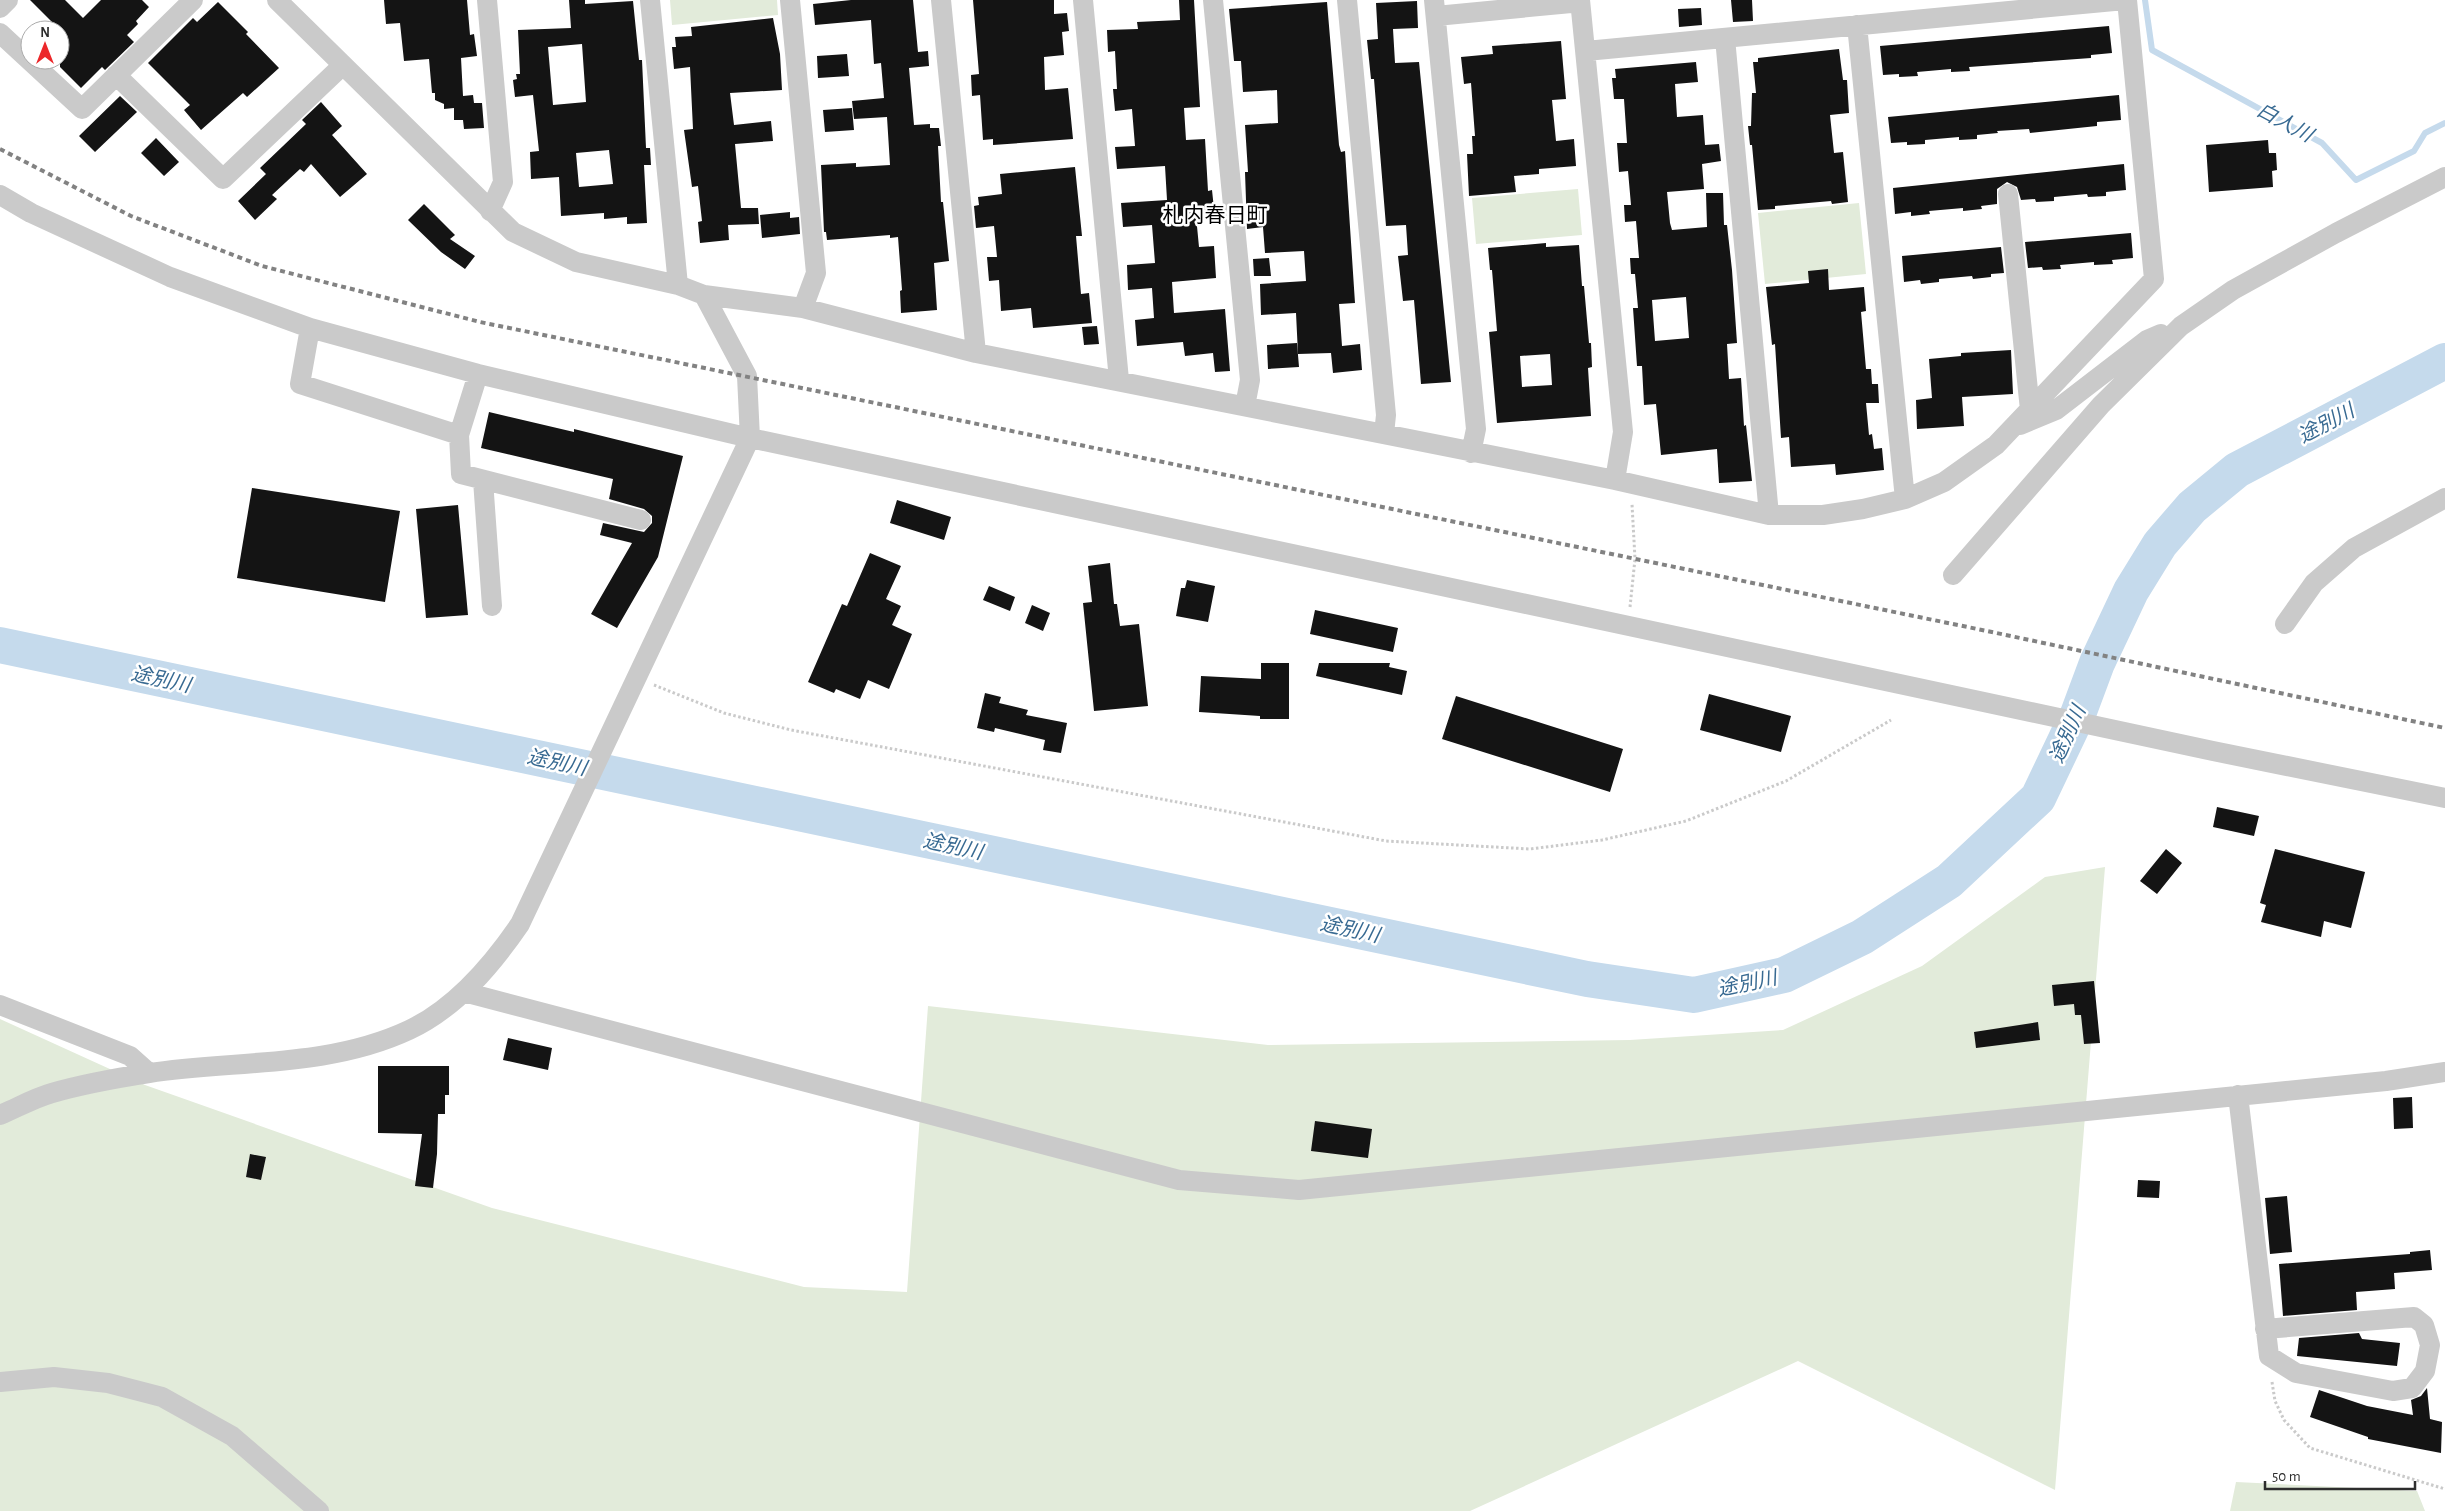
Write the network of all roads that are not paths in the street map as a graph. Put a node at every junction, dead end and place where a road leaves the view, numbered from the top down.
1 (8, 0) edge
2 (193, 0) edge
3 (487, 0) edge
4 (650, 0) edge
5 (790, 0) edge
6 (941, 0) edge
7 (1083, 0) edge
8 (1213, 0) edge
9 (1347, 0) edge
10 (2126, 0) edge
11 (281, 1) edge
12 (1576, 2) edge
13 (0, 8) edge
14 (1435, 8) edge
15 (1857, 25) junction
16 (0, 34) edge
17 (1725, 38) junction
18 (1586, 51) junction
19 (343, 65) junction
20 (116, 75) junction
21 (2445, 177) edge
22 (2008, 194) dead end
23 (0, 195) edge
24 (490, 211) junction
25 (678, 285) junction
26 (704, 295) junction
27 (803, 308) junction
28 (2181, 326) junction
29 (310, 328) junction
30 (976, 353) junction
31 (478, 374) junction
32 (1119, 380) junction
33 (1245, 406) junction
34 (2030, 410) junction
35 (2012, 428) junction
36 (1384, 434) junction
37 (460, 435) junction
38 (750, 438) junction
39 (1471, 453) junction
40 (483, 480) junction
41 (1623, 481) junction
42 (1905, 498) junction
43 (2445, 498) edge
44 (1769, 515) junction
45 (641, 520) dead end
46 (1953, 574) dead end
47 (492, 606) dead end
48 (2285, 624) dead end
49 (2445, 798) edge
50 (464, 992) junction
51 (0, 1005) edge
52 (2445, 1072) edge
53 (149, 1073) junction
54 (2238, 1094) junction
55 (0, 1116) edge
56 (2265, 1329) junction
57 (0, 1382) edge
58 (319, 1511) edge

1 - 13 street
2 - 20 street
3 - 24 street
4 - 25 street
5 - 27 street
6 - 30 street
7 - 32 street
8 - 33 street
9 - 36 street
10 - 15 street
10 - 34 street
11 - 19 street
12 - 14 street
12 - 18 street
14 - 39 street
15 - 17 street
15 - 42 street
16 - 20 street
17 - 18 street
17 - 44 street
18 - 41 street
19 - 20 street
19 - 24 street
21 - 28 street
22 - 34 street
23 - 29 street
24 - 25 street
25 - 26 street
26 - 27 street
26 - 38 street
27 - 30 street
28 - 35 street
28 - 46 street
29 - 31 street
29 - 37 street
30 - 32 street
31 - 37 street
31 - 38 street
32 - 33 street
33 - 36 street
34 - 35 street
35 - 42 street
36 - 39 street
37 - 40 street
38 - 49 street
38 - 50 street
39 - 41 street
40 - 45 street
40 - 47 street
41 - 44 street
42 - 44 street
43 - 48 street
50 - 53 street
50 - 54 street
51 - 53 street
52 - 54 street
53 - 55 street
54 - 56 street
56 - 56 street
57 - 58 street

